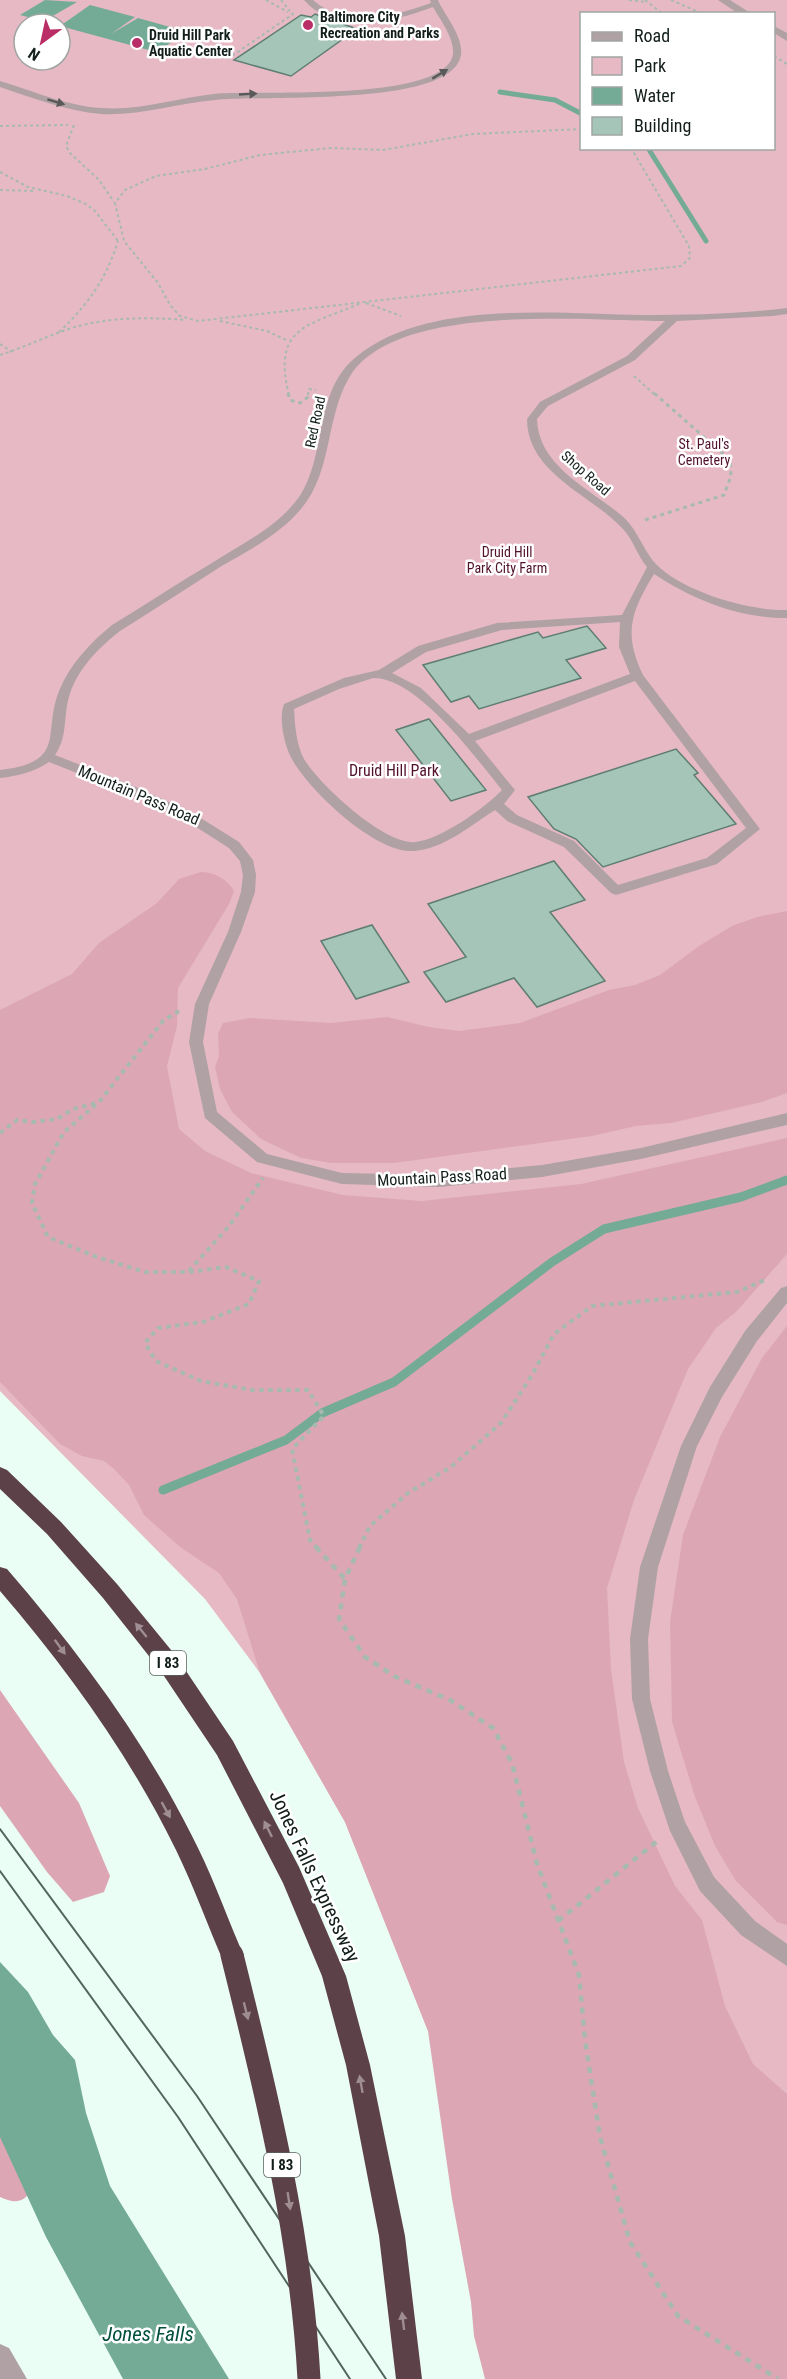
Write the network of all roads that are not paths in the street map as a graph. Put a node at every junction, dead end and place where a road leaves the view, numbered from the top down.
1 (308, 0) edge
2 (723, 0) edge
3 (435, 2) edge
4 (744, 12) edge
5 (0, 84) edge
6 (787, 311) edge
7 (674, 318) junction
8 (652, 568) junction
9 (787, 614) edge
10 (629, 618) junction
11 (382, 674) junction
12 (637, 676) junction
13 (466, 740) junction
14 (48, 757) junction
15 (0, 774) edge
16 (496, 804) junction
17 (787, 1119) edge
18 (787, 1292) edge
19 (0, 1476) edge
20 (0, 1576) edge
21 (787, 1956) edge
22 (0, 2357) edge
23 (14, 2379) edge
24 (309, 2379) edge
25 (409, 2379) edge

1 - 3 lane
2 - 4 street
5 -> 3 lane
6 - 7 lane, Red Road
7 - 8 lane, Shop Road
7 - 14 lane, Red Road
8 - 9 lane
8 - 10 lane
10 - 11 lane
10 - 12 lane
11 - 13 lane
11 - 16 lane
12 - 13 lane
12 - 16 lane
13 - 16 lane
14 - 15 lane
14 - 17 lane, Mountain Pass Road
18 - 21 lane
25 -> 19 highway, Jones Falls Expressway / I 83
20 -> 24 highway, I 83, bridge
22 - 23 street

